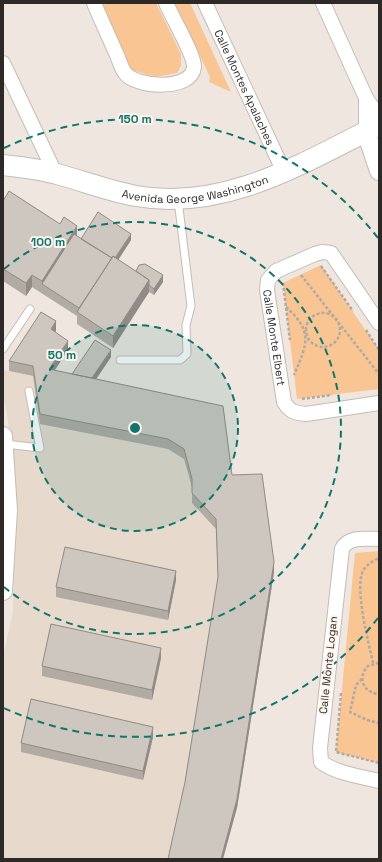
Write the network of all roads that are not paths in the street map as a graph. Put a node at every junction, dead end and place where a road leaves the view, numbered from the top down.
1 (94, 3) edge
2 (166, 3) edge
3 (205, 3) edge
4 (323, 3) edge
5 (4, 66) edge
6 (366, 98) junction
7 (379, 117) edge
8 (372, 129) edge
9 (3, 165) edge
10 (379, 171) edge
11 (284, 172) junction
12 (3, 173) edge
13 (55, 173) junction
14 (178, 200) junction
15 (30, 309) dead end
16 (379, 323) edge
17 (3, 350) edge
18 (120, 360) dead end
19 (29, 391) dead end
20 (379, 403) edge
21 (4, 440) edge
22 (379, 539) edge
23 (3, 591) edge
24 (379, 781) edge

1 - 2 street
3 - 11 street, Calle Montes Apalaches
4 - 6 street
5 - 13 street
6 - 7 street
6 - 8 street
8 - 10 street
8 - 11 main road, Avenida George Washington
9 - 13 main road, Avenida George Washington
11 - 14 main road, Avenida George Washington
12 - 13 street
13 - 14 main road, Avenida George Washington
14 - 18 lane
15 - 17 lane
16 - 20 street, Calle Monte Elbert
19 - 21 lane
21 - 23 street
22 - 24 street, Calle Monte Logan

